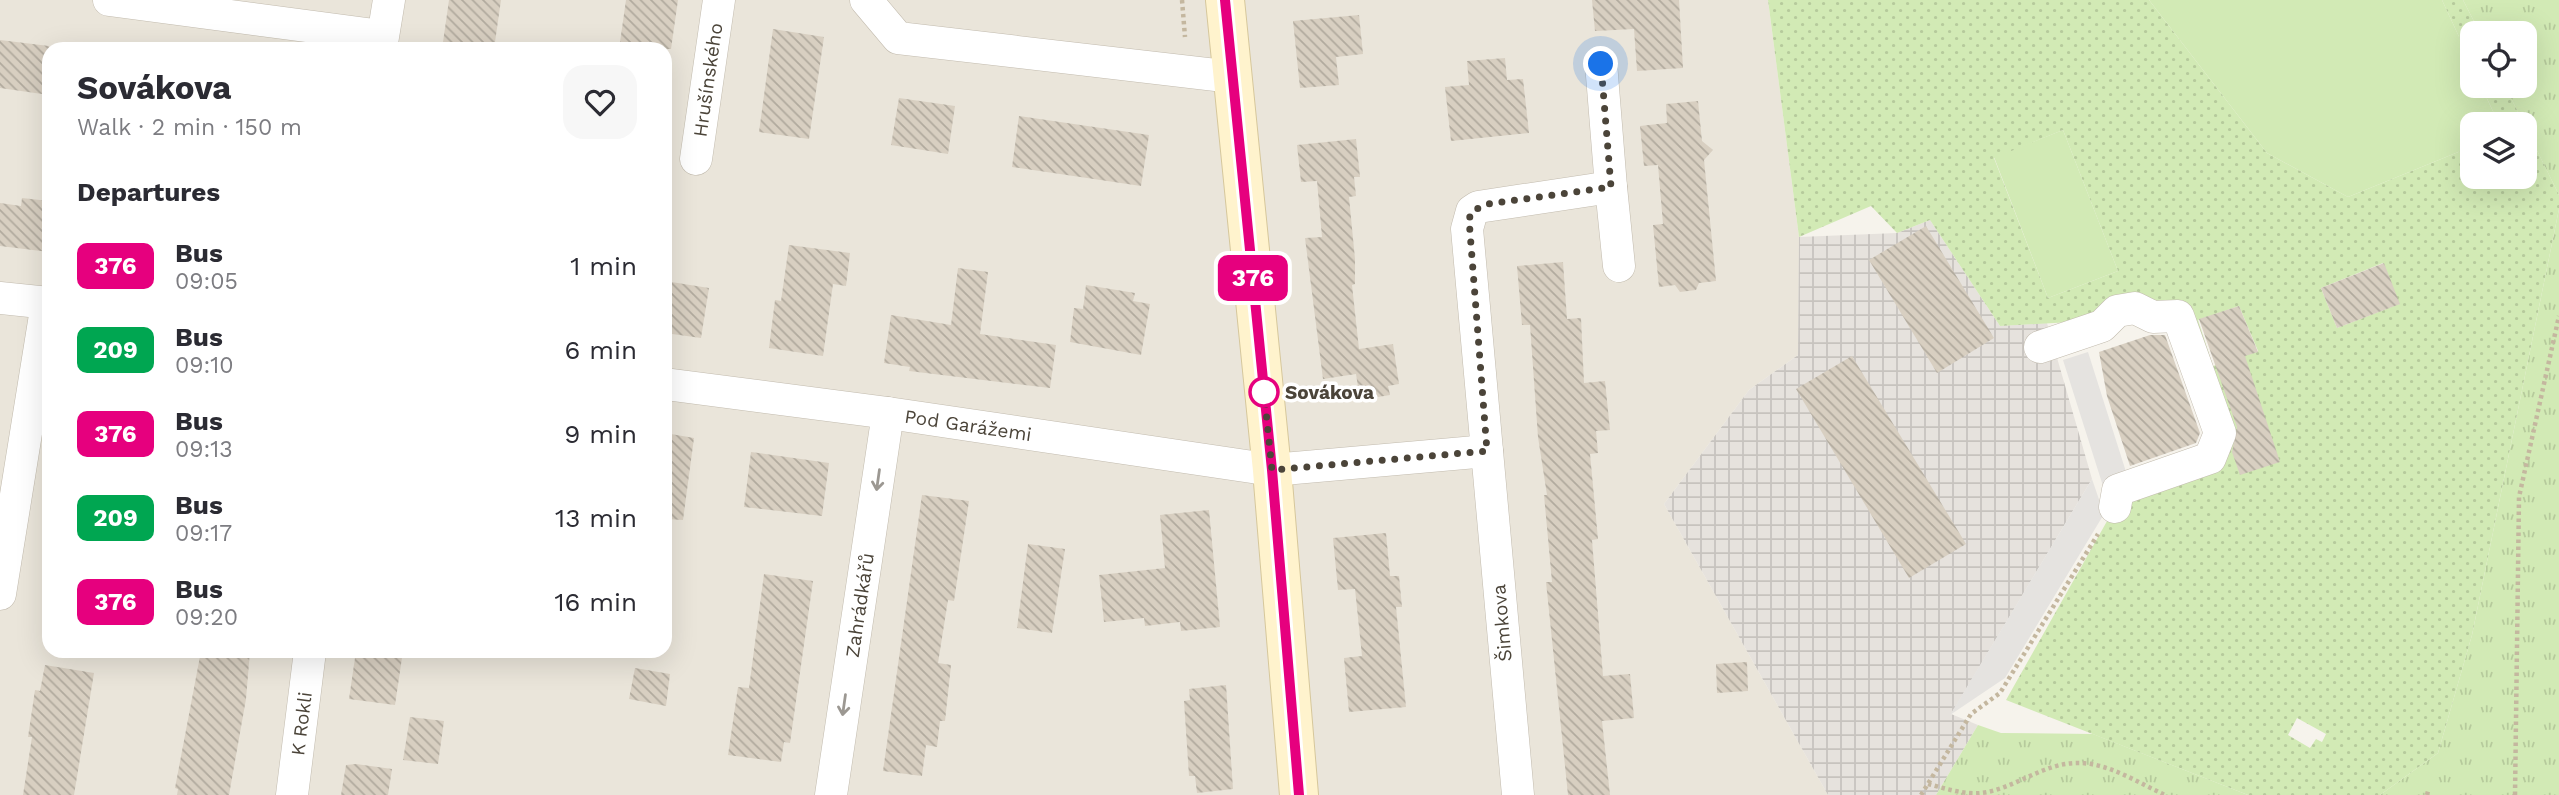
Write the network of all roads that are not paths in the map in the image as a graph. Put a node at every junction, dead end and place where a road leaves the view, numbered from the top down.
1 (109, 0) edge
2 (389, 0) edge
3 (719, 0) edge
4 (866, 0) edge
5 (1226, 0) edge
6 (382, 42) edge
7 (1601, 64) dead end
8 (1233, 77) junction
9 (696, 159) dead end
10 (1611, 187) junction
11 (1619, 266) dead end
12 (0, 298) edge
13 (42, 302) edge
14 (42, 339) edge
15 (2040, 347) dead end
16 (672, 385) edge
17 (888, 413) junction
18 (1487, 451) junction
19 (1272, 470) junction
20 (2115, 507) road end
21 (0, 594) edge
22 (309, 658) edge
23 (292, 795) edge
24 (831, 795) edge
25 (1299, 795) edge
26 (1518, 795) edge

1 - 6 street
2 - 6 street
3 - 9 street, Hrušínského
4 - 8 street
5 - 8 street
7 - 10 street
8 - 19 street
10 - 11 street
10 - 18 street, Šimkova
12 - 13 street
14 - 21 street
15 - 20 street
16 - 17 street, Pod Garážemi
17 - 19 street, Pod Garážemi
17 -> 24 street, Zahrádkářů
18 - 19 street
18 - 26 street, Šimkova
19 - 25 street
22 - 23 street, K Rokli

